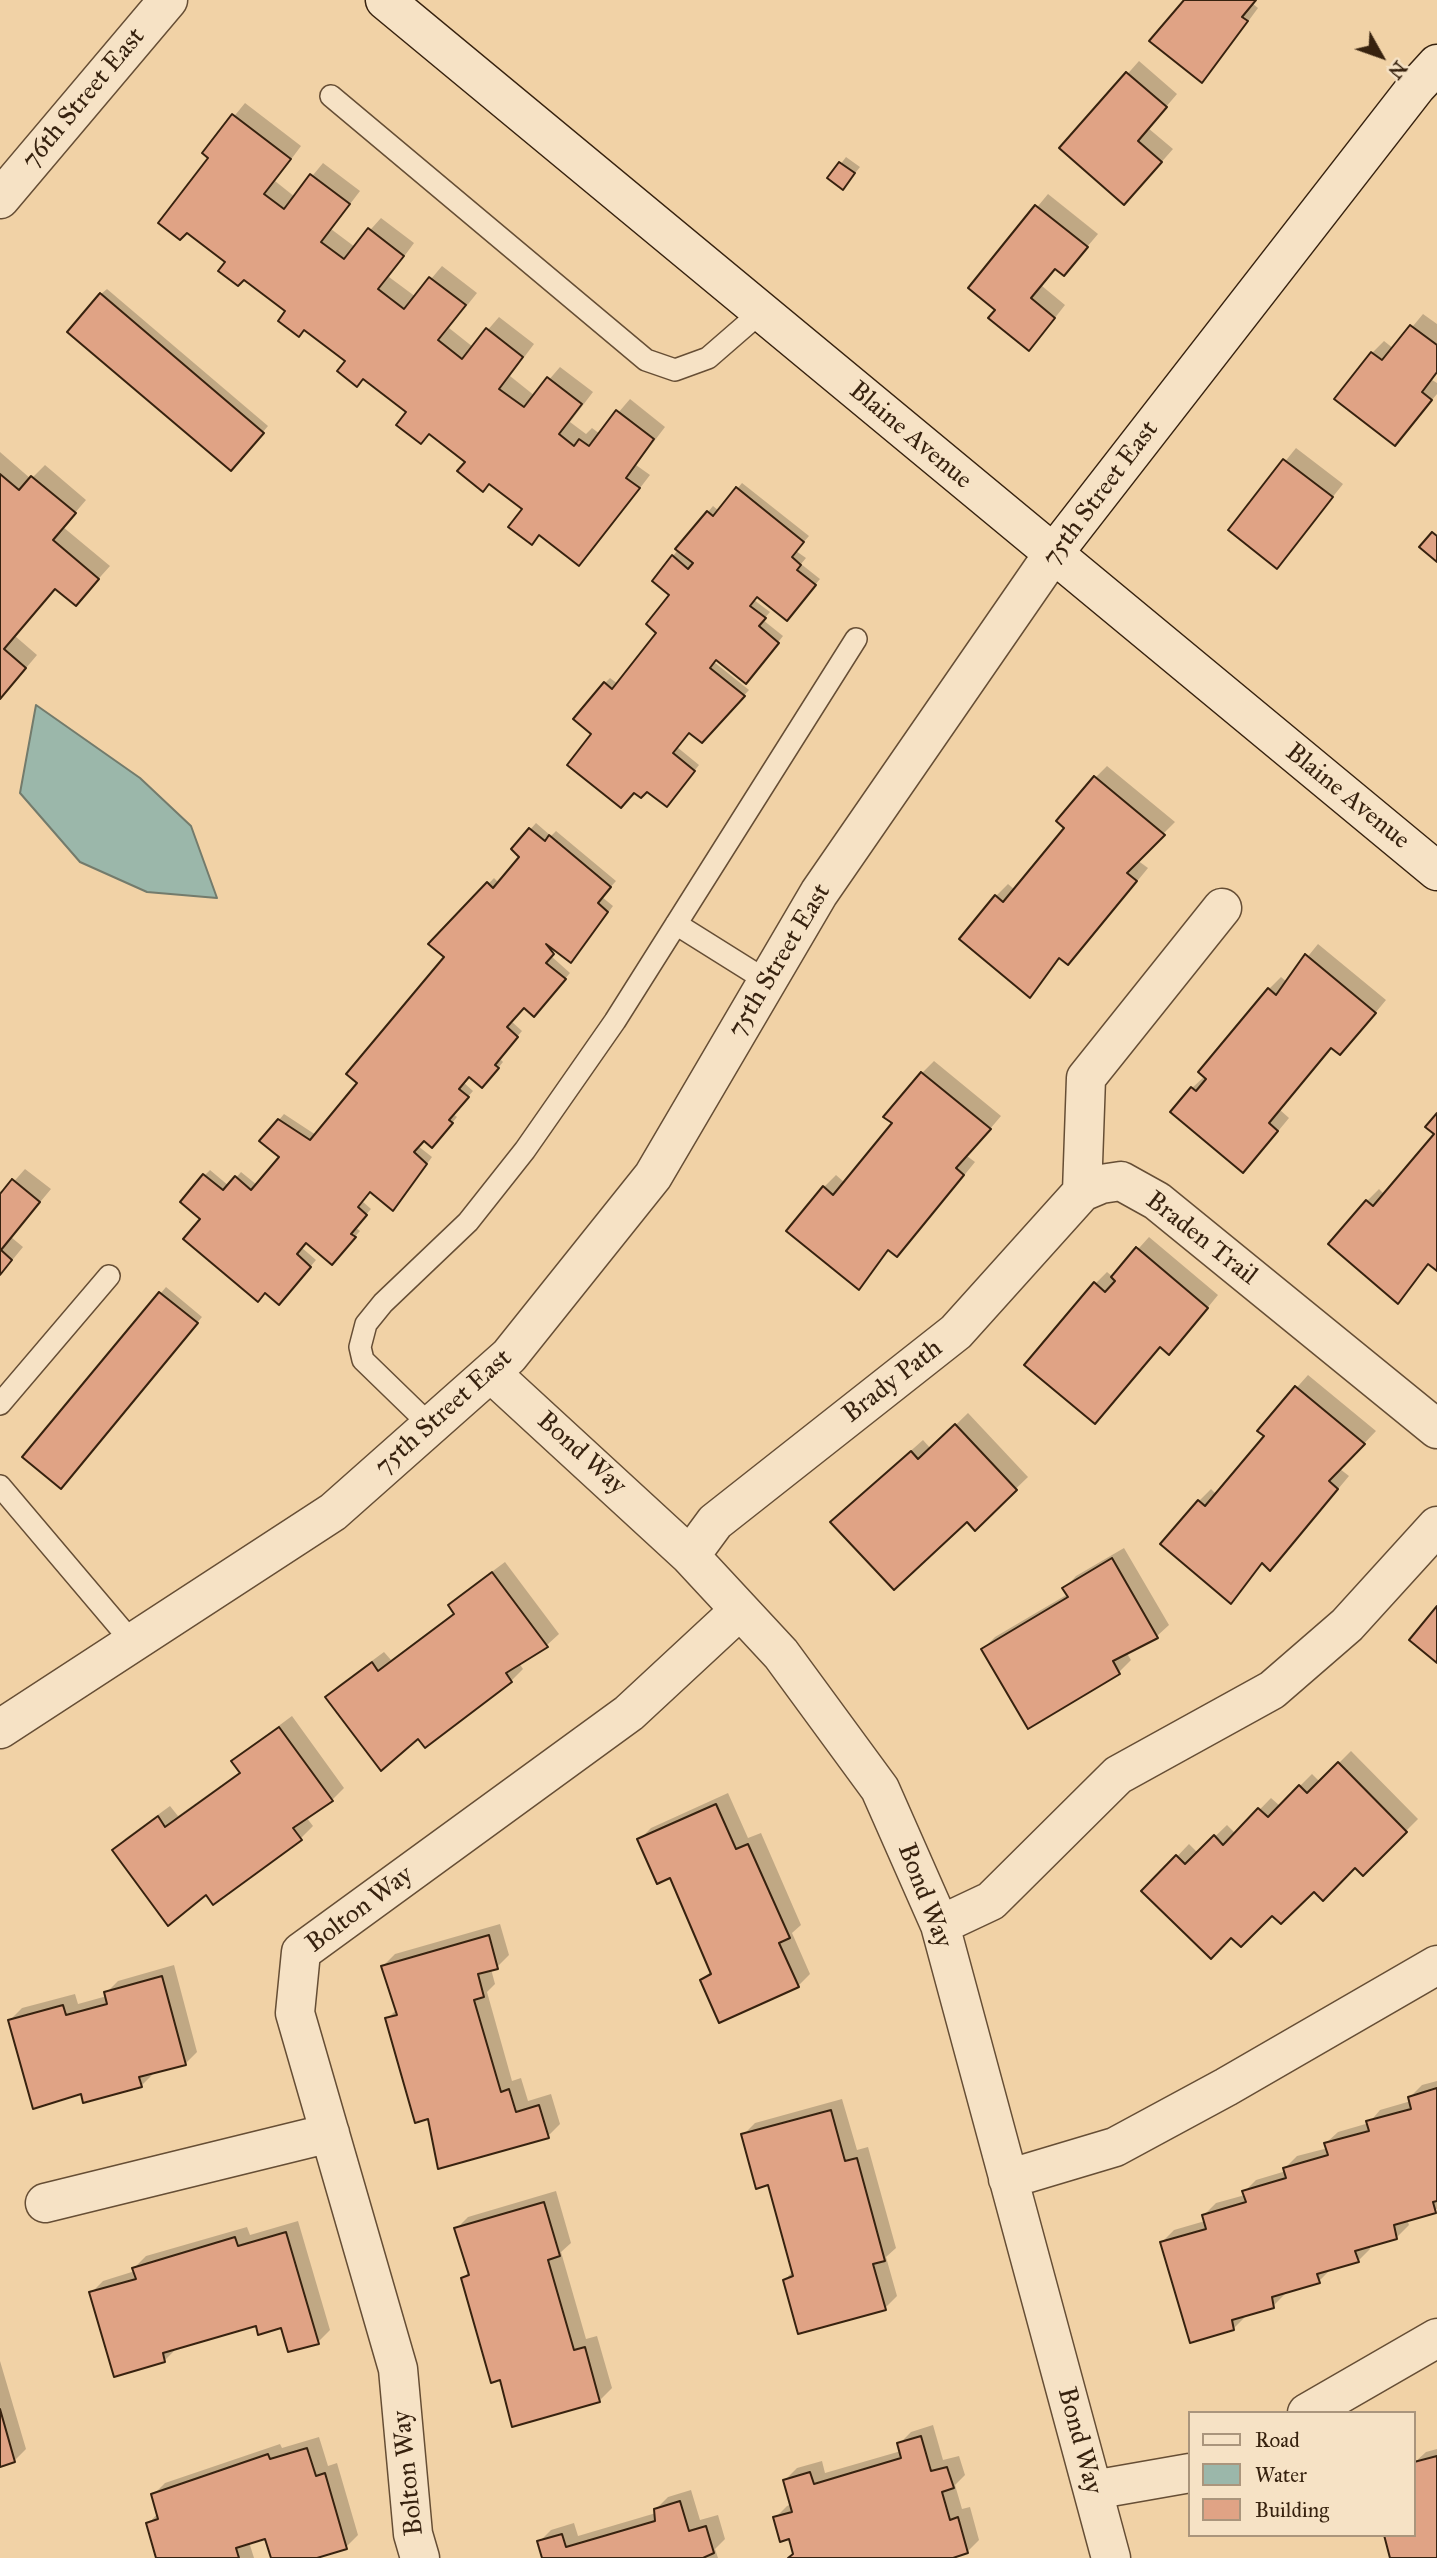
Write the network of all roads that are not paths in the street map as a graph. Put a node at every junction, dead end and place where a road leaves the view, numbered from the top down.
1 (168, 0) edge
2 (384, 0) edge
3 (1437, 64) edge
4 (331, 96) dead end
5 (0, 198) edge
6 (761, 312) junction
7 (1053, 554) junction
8 (856, 639) dead end
9 (1437, 871) edge
10 (1222, 908) dead end
11 (676, 924) junction
12 (767, 982) junction
13 (1082, 1192) junction
14 (109, 1276) dead end
15 (491, 1373) junction
16 (0, 1404) edge
17 (1436, 1425) edge
18 (431, 1426) junction
19 (0, 1486) edge
20 (1437, 1526) edge
21 (690, 1556) junction
22 (740, 1610) junction
23 (133, 1643) junction
24 (0, 1730) edge
25 (940, 1925) junction
26 (1437, 1965) edge
27 (330, 2133) junction
28 (1008, 2179) junction
29 (45, 2203) dead end
30 (1437, 2338) edge
31 (1310, 2411) edge
32 (1188, 2473) edge
33 (1093, 2490) junction
34 (420, 2558) edge
35 (1111, 2558) edge

1 - 5 street, 76th Street East
2 - 6 street, Blaine Avenue
3 - 7 street, 75th Street East
4 - 6 lane
6 - 7 street, Blaine Avenue
7 - 9 street, Blaine Avenue
7 - 12 street, 75th Street East
8 - 11 lane
10 - 13 street
11 - 12 lane
11 - 18 lane
12 - 15 street, 75th Street East
13 - 17 street, Braden Trail
13 - 21 street, Brady Path
14 - 16 lane
15 - 18 street, 75th Street East
15 - 21 street, Bond Way
18 - 23 street, 75th Street East
19 - 23 lane
20 - 25 street
21 - 22 street, Bond Way
22 - 25 street, Bond Way
22 - 27 street, Bolton Way
23 - 24 street, 75th Street East
25 - 28 street, Bond Way
26 - 28 street
27 - 29 street
27 - 34 street, Bolton Way
28 - 33 street, Bond Way
30 - 31 street
32 - 33 street
33 - 35 street, Bond Way

